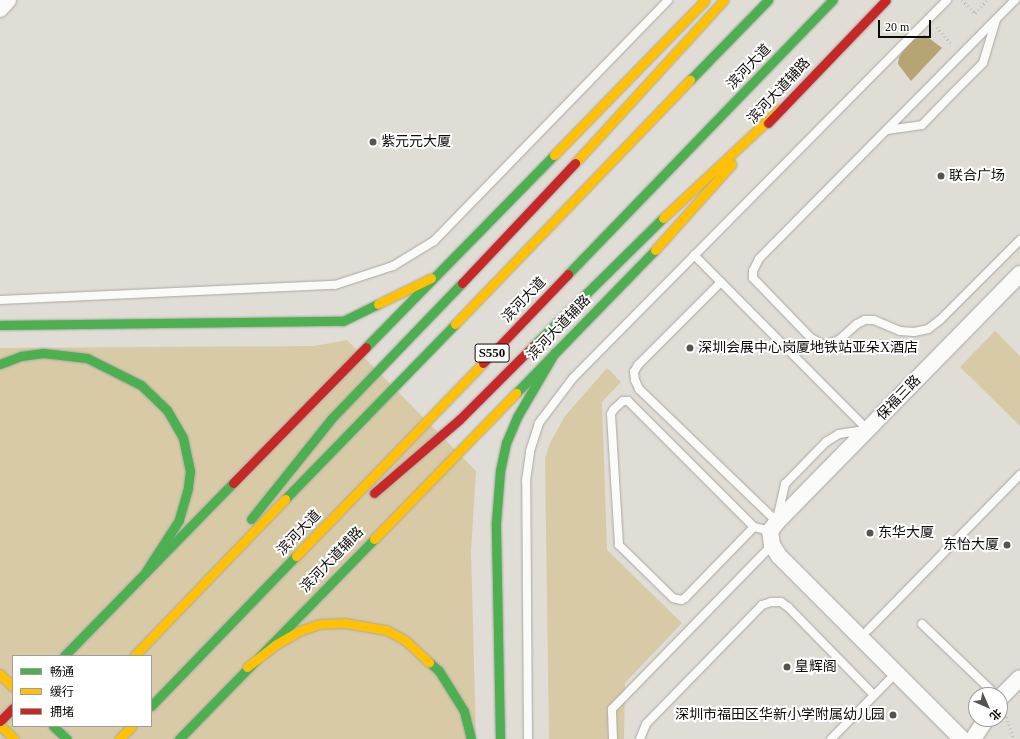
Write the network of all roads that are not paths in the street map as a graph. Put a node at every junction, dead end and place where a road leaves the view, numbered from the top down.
1 (8, 0) edge
2 (668, 0) edge
3 (705, 0) edge
4 (724, 0) edge
5 (768, 0) edge
6 (833, 0) edge
7 (886, 0) edge
8 (946, 0) edge
9 (1015, 0) edge
10 (0, 8) edge
11 (996, 19) junction
12 (780, 109) junction
13 (887, 130) junction
14 (1020, 240) edge
15 (694, 255) junction
16 (1020, 274) edge
17 (430, 278) junction
18 (721, 282) junction
19 (0, 300) edge
20 (0, 325) edge
21 (555, 352) junction
22 (0, 364) edge
23 (868, 430) junction
24 (1020, 475) edge
25 (754, 527) junction
26 (773, 533) junction
27 (146, 571) junction
28 (272, 581) junction
29 (203, 585) junction
30 (922, 624) dead end
31 (868, 630) dead end
32 (65, 655) edge
33 (135, 655) edge
34 (247, 667) junction
35 (896, 673) junction
36 (0, 674) edge
37 (1020, 678) edge
38 (12, 686) edge
39 (988, 687) edge
40 (1008, 693) edge
41 (874, 695) junction
42 (152, 705) edge
43 (12, 709) edge
44 (0, 721) edge
45 (0, 725) edge
46 (54, 727) edge
47 (66, 727) edge
48 (131, 727) edge
49 (981, 727) edge
50 (14, 739) edge
51 (54, 739) edge
52 (67, 739) edge
53 (119, 739) edge
54 (178, 739) edge
55 (471, 739) edge
56 (500, 739) edge
57 (528, 739) edge
58 (613, 739) edge
59 (640, 739) edge
60 (831, 739) edge
61 (962, 739) edge
62 (973, 739) edge

1 - 10 street
2 - 19 lane
3 - 17 main road
4 - 29 main road
5 - 29 main road
6 - 28 main road, 滨河大道 / S550
7 - 12 main road, 滨河大道辅路
8 - 15 lane
9 - 11 lane
11 - 13 lane
11 - 13 lane
12 - 21 main road, 滨河大道辅路
12 - 28 main road
13 - 14 lane
15 - 18 lane
15 - 57 lane
16 - 23 street, 保福三路
17 - 20 main road
17 - 27 main road
18 - 23 lane
18 - 26 lane
21 - 34 main road, 滨河大道辅路
21 - 56 main road
22 - 27 main road
23 - 26 street, 保福三路
23 - 26 lane
24 - 31 lane
25 - 25 lane
25 - 26 lane
26 - 35 street
26 - 58 lane
27 - 32 main road
28 - 42 main road, 滨河大道 / S550
29 - 33 main road
30 - 39 lane
34 - 54 main road, 滨河大道辅路
34 - 55 main road
35 - 41 lane
35 - 61 street
36 - 38 main road
37 - 40 street
41 - 59 lane
41 - 60 lane
43 - 44 main road
45 - 50 main road
46 - 52 main road, bridge
47 - 51 main road
48 - 53 main road
49 - 62 street

